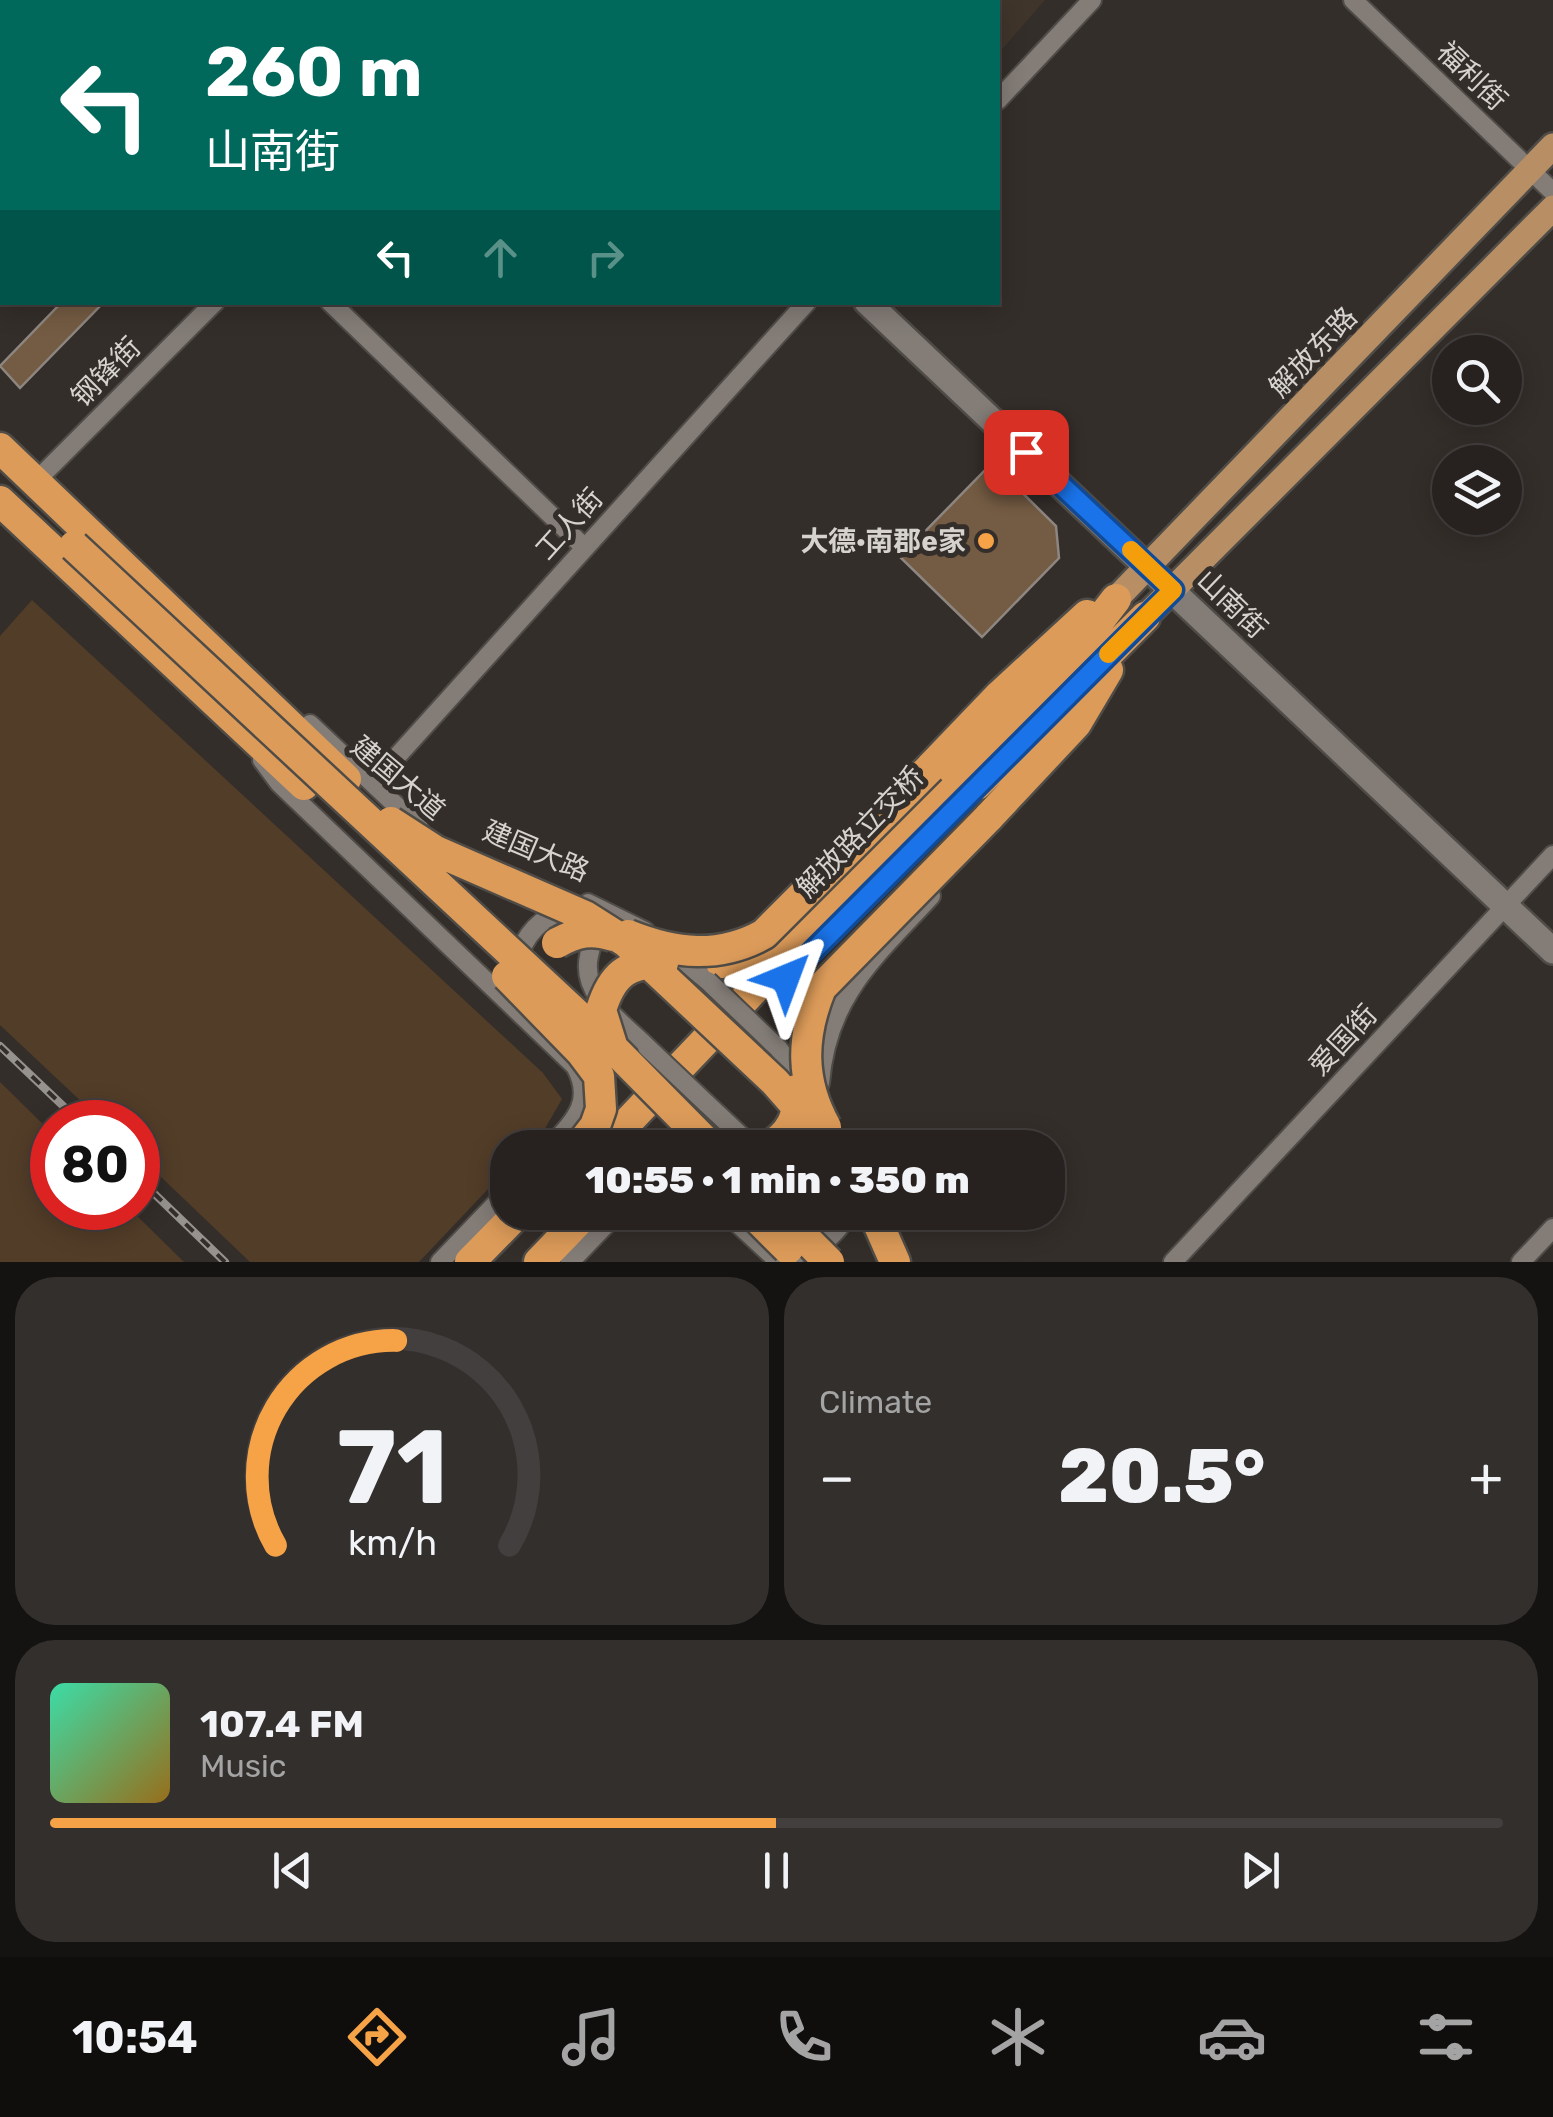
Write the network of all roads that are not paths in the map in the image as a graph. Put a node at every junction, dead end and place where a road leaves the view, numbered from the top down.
1 (1092, 0) edge
2 (1353, 0) edge
3 (1000, 98) edge
4 (1553, 146) edge
5 (1530, 170) junction
6 (1553, 192) edge
7 (1553, 208) edge
8 (212, 305) edge
9 (333, 305) edge
10 (804, 305) edge
11 (870, 305) edge
12 (0, 448) edge
13 (0, 478) edge
14 (36, 481) junction
15 (0, 501) edge
16 (585, 548) junction
17 (1148, 566) junction
18 (1173, 590) junction
19 (1107, 610) junction
20 (1145, 617) junction
21 (1104, 675) junction
22 (994, 702) junction
23 (237, 722) junction
24 (1036, 770) junction
25 (359, 781) junction
26 (1553, 855) edge
27 (1506, 906) junction
28 (589, 911) junction
29 (627, 932) junction
30 (658, 940) junction
31 (1553, 952) edge
32 (532, 1013) junction
33 (612, 1048) junction
34 (566, 1130) edge
35 (592, 1130) edge
36 (620, 1130) edge
37 (639, 1130) edge
38 (697, 1130) edge
39 (735, 1130) edge
40 (789, 1130) edge
41 (821, 1130) edge
42 (826, 1130) edge
43 (827, 1130) edge
44 (830, 1130) edge
45 (490, 1210) edge
46 (1553, 1228) edge
47 (501, 1230) edge
48 (524, 1230) edge
49 (543, 1230) edge
50 (570, 1230) edge
51 (601, 1230) edge
52 (760, 1230) edge
53 (769, 1230) edge
54 (779, 1230) edge
55 (837, 1230) edge
56 (882, 1230) edge
57 (893, 1230) edge
58 (774, 1257) edge
59 (440, 1262) edge
60 (470, 1262) edge
61 (494, 1262) edge
62 (512, 1262) edge
63 (539, 1262) edge
64 (570, 1262) edge
65 (801, 1262) edge
66 (829, 1262) edge
67 (895, 1262) edge
68 (910, 1262) edge
69 (1173, 1262) edge
70 (1521, 1262) edge

1 - 3 street
2 - 5 street, 福利街
4 - 5 main road, 解放东路
5 - 6 street, 福利街
5 - 17 main road, 解放东路
7 - 18 main road
8 - 14 street, 钢锋街
9 - 16 street
10 - 16 street, 工人街
11 - 17 main road, 山南街
12 - 14 highway, 建国大道
13 - 33 highway, 建国大道, bridge
14 - 25 highway, 建国大道
15 - 23 highway
16 - 25 street, 工人街
17 - 18 main road, 山南街
17 - 19 main road, 解放东路
18 - 20 main road
18 - 27 main road, 山南街
19 - 22 highway
19 - 33 highway, bridge
19 - 36 highway, 解放路立交桥
20 - 21 highway
20 - 37 highway, 解放路立交桥
21 - 24 highway
21 - 40 highway, bridge
22 - 28 highway, bridge
22 - 30 street
23 - 32 highway, bridge
23 - 32 street
24 - 43 highway, bridge
24 - 44 street
25 - 28 highway, 建国大道, bridge
26 - 27 street, 爱国街
27 - 31 main road, 山南街
27 - 69 street, 爱国街
28 - 29 highway, 建国大道, bridge
28 - 32 street
29 - 30 street
29 - 32 highway, bridge
29 - 39 street, bridge
29 - 41 highway, 建国大道, bridge
30 - 42 street, bridge
32 - 34 street
32 - 35 highway, bridge
33 - 38 highway, 建国大道, bridge
45 - 59 street
46 - 70 street
47 - 60 highway
48 - 61 highway
49 - 62 highway
50 - 63 highway
51 - 64 street
52 - 58 street
53 - 65 highway, bridge
54 - 66 highway, bridge
55 - 58 street
56 - 67 highway
57 - 68 street

